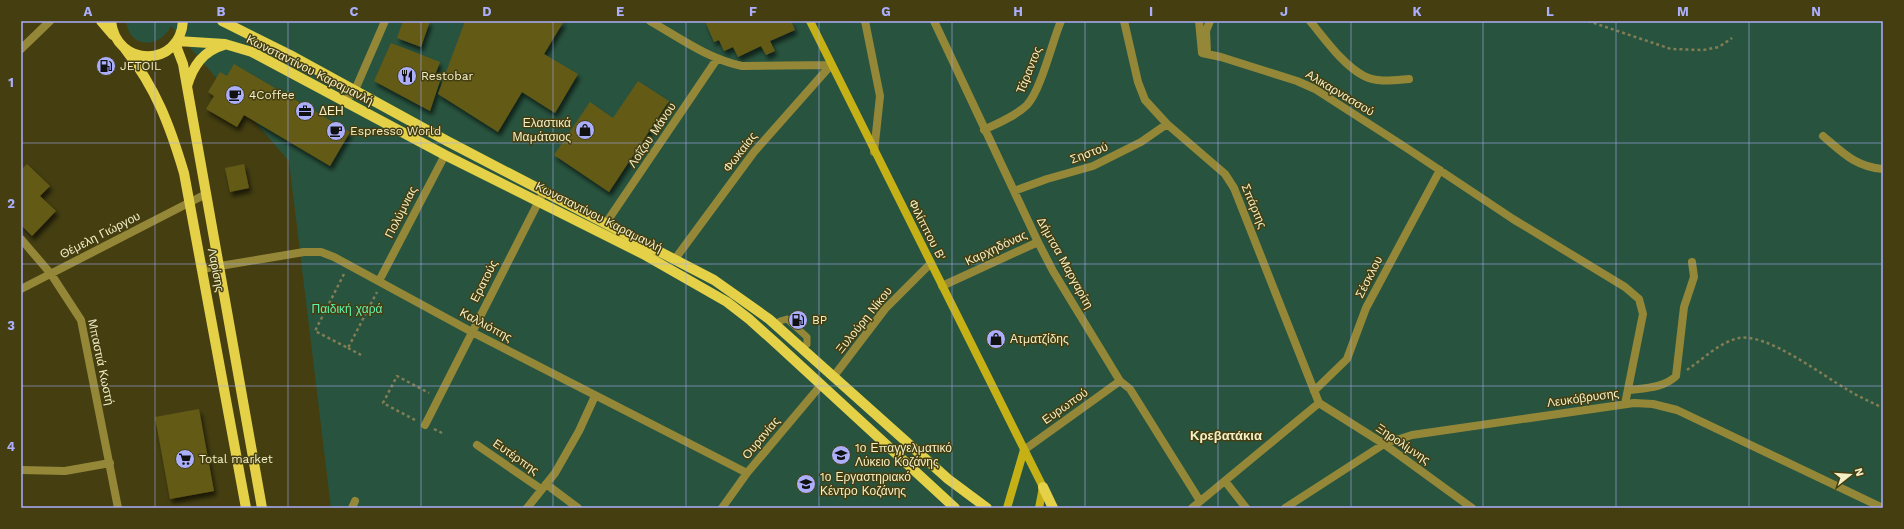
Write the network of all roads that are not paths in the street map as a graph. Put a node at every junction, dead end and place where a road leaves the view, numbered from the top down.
1 (50, 21) edge
2 (101, 21) edge
3 (112, 21) edge
4 (183, 21) edge
5 (222, 21) edge
6 (384, 21) edge
7 (650, 21) edge
8 (810, 21) edge
9 (865, 21) edge
10 (934, 21) edge
11 (1061, 21) edge
12 (1124, 21) edge
13 (1199, 21) edge
14 (1210, 21) edge
15 (1310, 21) edge
16 (116, 38) junction
17 (176, 42) junction
18 (225, 44) junction
19 (21, 49) edge
20 (125, 49) junction
21 (1207, 54) junction
22 (717, 59) junction
23 (831, 65) junction
24 (1409, 79) dead end
25 (187, 88) junction
26 (355, 90) junction
27 (344, 102) junction
28 (1167, 124) junction
29 (984, 130) junction
30 (1823, 136) dead end
31 (874, 152) junction
32 (444, 155) junction
33 (1883, 169) edge
34 (1440, 170) junction
35 (544, 191) junction
36 (1014, 191) junction
37 (206, 194) junction
38 (190, 202) junction
39 (538, 202) junction
40 (606, 223) junction
41 (21, 239) edge
42 (1038, 242) junction
43 (675, 259) junction
44 (1692, 262) dead end
45 (931, 263) junction
46 (218, 267) junction
47 (202, 269) junction
48 (51, 274) junction
49 (380, 282) junction
50 (942, 286) junction
51 (21, 289) edge
52 (780, 321) dead end
53 (472, 332) junction
54 (807, 344) dead end
55 (834, 376) junction
56 (1120, 381) junction
57 (822, 385) junction
58 (1629, 390) junction
59 (1314, 391) junction
60 (595, 396) junction
61 (1319, 403) junction
62 (1625, 404) junction
63 (425, 425) road end
64 (1384, 444) junction
65 (477, 445) dead end
66 (1024, 450) junction
67 (110, 463) junction
68 (21, 470) edge
69 (747, 473) junction
70 (1225, 482) junction
71 (543, 487) junction
72 (1043, 487) junction
73 (1200, 501) junction
74 (118, 508) edge
75 (246, 508) edge
76 (262, 508) edge
77 (527, 508) edge
78 (578, 508) edge
79 (722, 508) edge
80 (955, 508) edge
81 (987, 508) edge
82 (1007, 508) edge
83 (1039, 508) edge
84 (1053, 508) edge
85 (1192, 508) edge
86 (1246, 508) edge
87 (1285, 508) edge
88 (1472, 508) edge
89 (1883, 508) edge

1 - 19 street
2 - 16 main road, Λαρίσης
3 - 16 main road
4 - 17 main road
5 - 26 main road, Κωνσταντίνου Καραμανλή
6 - 26 street
7 - 22 street
8 - 23 main road, Φιλίππου Β'
9 - 31 street
10 - 29 street, Δήμτσα Μαργαρίτη
11 - 29 street, Τάραντος
12 - 28 street, Σπάρτης
13 - 21 street
14 - 21 street
15 - 24 street
16 - 20 main road, Λαρίσης
17 - 18 main road, Κωνσταντίνου Καραμανλή
17 - 20 main road
17 - 25 main road, Λαρίσης
18 - 25 main road
18 - 27 main road, Κωνσταντίνου Καραμανλή
20 - 38 main road, Λαρίσης
21 - 34 street, Αλικαρνασσού
22 - 23 street
22 - 40 street, Λοΐζου Μάνου
23 - 31 main road, Φιλίππου Β'
23 - 43 street, Φωκαίας
25 - 37 main road, Λαρίσης
26 - 27 street
26 - 35 main road, Κωνσταντίνου Καραμανλή
27 - 32 main road, Κωνσταντίνου Καραμανλή
28 - 36 street, Σηστού
28 - 59 street, Σπάρτης
29 - 36 street, Δήμτσα Μαργαρίτη
30 - 33 street
31 - 45 main road, Φιλίππου Β'
32 - 39 main road, Κωνσταντίνου Καραμανλή
32 - 49 street, Πολύμνιας
34 - 58 street, Αλικαρνασσού
34 - 59 street, Σέσκλου
35 - 39 street, Ερατούς
35 - 40 main road, Κωνσταντίνου Καραμανλή
36 - 42 street, Δήμτσα Μαργαρίτη
37 - 38 street, Θέμελη Γιώργου
37 - 46 main road, Λαρίσης
38 - 47 main road, Λαρίσης
38 - 48 street, Θέμελη Γιώργου
39 - 53 street, Ερατούς
39 - 57 main road, Κωνσταντίνου Καραμανλή
40 - 43 main road, Κωνσταντίνου Καραμανλή
41 - 48 street, Μπαστιά Κωστή
42 - 50 street, Καρχηδόνας
42 - 56 street, Δήμτσα Μαργαρίτη
43 - 55 main road, Κωνσταντίνου Καραμανλή
44 - 58 street
45 - 50 main road, Φιλίππου Β'
45 - 55 street, Ξυλούρη Νίκου
46 - 47 street, Καλλιόπης
46 - 49 street, Καλλιόπης
46 - 76 main road, Λαρίσης
47 - 75 main road, Λαρίσης
48 - 51 street, Θέμελη Γιώργου
48 - 67 street, Μπαστιά Κωστή
49 - 53 street, Καλλιόπης
50 - 66 main road, Φιλίππου Β'
52 - 54 lane
53 - 60 street, Καλλιόπης
53 - 63 street, Ερατούς
55 - 81 main road, Κωνσταντίνου Καραμανλή
56 - 66 street, Ευρωπού
56 - 73 street, Δήμτσα Μαργαρίτη
57 - 69 street, Ουρανίας
57 - 80 main road, Κωνσταντίνου Καραμανλή
58 - 62 street, Αλικαρνασσού
59 - 61 street, Σπάρτης
60 - 69 street, Καλλιόπης
60 - 71 street
61 - 64 street, Ξηρολίμνης
61 - 70 street
62 - 64 street, Λευκόβρυσης
62 - 89 street, Λευκόβρυσης
64 - 87 street, Λευκόβρυσης
64 - 88 street, Ξηρολίμνης
65 - 71 street, Ευτέρπης
66 - 72 main road, Φιλίππου Β'
66 - 82 main road
67 - 68 street
67 - 74 street, Μπαστιά Κωστή
69 - 79 street, Ουρανίας
70 - 73 street
70 - 86 street
71 - 77 street
71 - 78 street, Ευτέρπης
72 - 83 main road
72 - 84 main road
73 - 85 street

